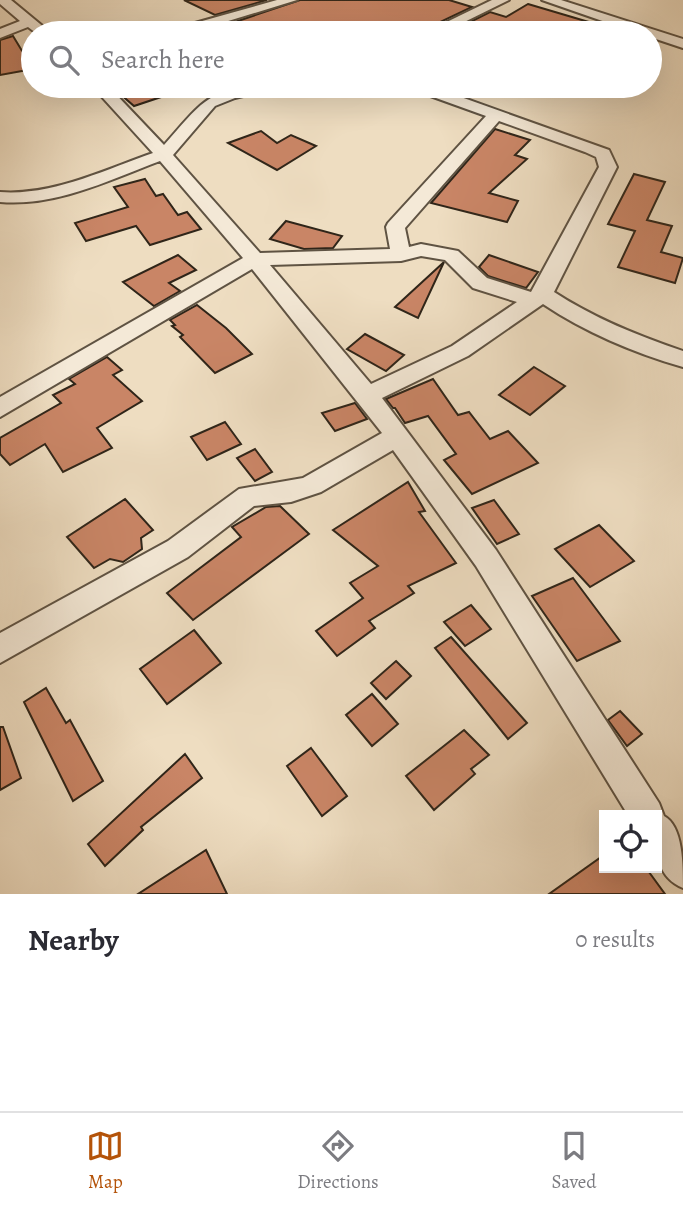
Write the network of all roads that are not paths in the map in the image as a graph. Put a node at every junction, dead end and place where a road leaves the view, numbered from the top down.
1 (291, 0) edge
2 (503, 0) edge
3 (548, 0) edge
4 (9, 1) edge
5 (30, 21) edge
6 (217, 21) edge
7 (457, 21) edge
8 (613, 21) edge
9 (21, 25) edge
10 (0, 34) edge
11 (662, 37) edge
12 (683, 44) edge
13 (111, 98) edge
14 (221, 98) edge
15 (446, 98) edge
16 (458, 98) edge
17 (454, 101) junction
18 (496, 115) junction
19 (165, 154) junction
20 (0, 197) edge
21 (401, 256) junction
22 (255, 259) junction
23 (538, 297) junction
24 (683, 359) edge
25 (367, 395) junction
26 (0, 408) edge
27 (397, 436) junction
28 (0, 649) edge
29 (644, 810) edge
30 (662, 838) edge
31 (683, 870) edge

1 - 6 street
2 - 7 street
3 - 8 street
4 - 5 street
9 - 10 street
11 - 12 street
13 - 19 street
14 - 19 street
15 - 17 street
16 - 17 street
17 - 18 street
18 - 21 street
18 - 23 street
19 - 20 street
19 - 22 street
21 - 22 street
21 - 23 street
22 - 25 street
22 - 26 street
23 - 24 street
23 - 25 street
25 - 27 street
27 - 28 street
27 - 29 street
30 - 31 street

